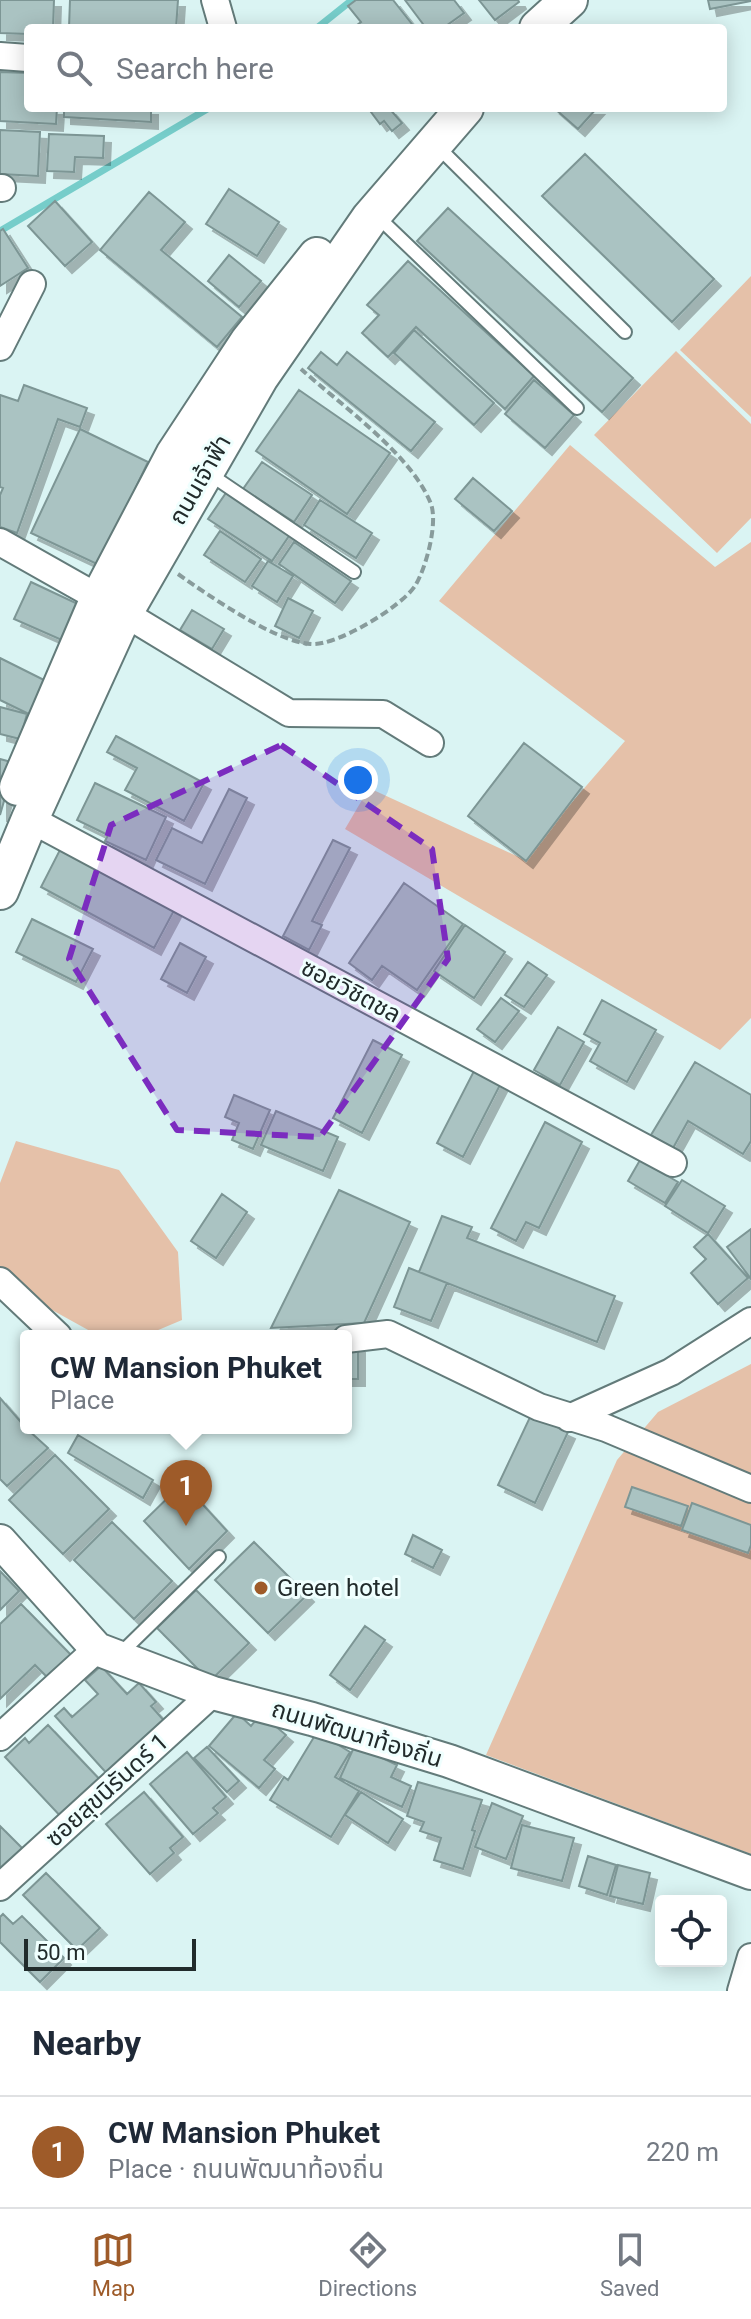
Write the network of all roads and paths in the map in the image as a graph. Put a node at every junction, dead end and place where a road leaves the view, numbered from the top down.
1 (215, 0) edge
2 (540, 0) edge
3 (569, 0) edge
4 (222, 24) edge
5 (515, 24) edge
6 (542, 24) edge
7 (0, 56) edge
8 (24, 58) edge
9 (435, 112) edge
10 (462, 112) edge
11 (435, 143) junction
12 (374, 213) junction
13 (32, 284) dead end
14 (625, 332) dead end
15 (0, 347) edge
16 (577, 408) dead end
17 (205, 471) junction
18 (0, 542) edge
19 (354, 572) dead end
20 (111, 605) junction
21 (430, 743) dead end
22 (15, 824) edge
23 (0, 891) edge
24 (673, 1163) dead end
25 (0, 1281) edge
26 (751, 1321) edge
27 (52, 1330) edge
28 (352, 1338) edge
29 (569, 1418) junction
30 (751, 1489) edge
31 (0, 1541) edge
32 (219, 1557) dead end
33 (108, 1653) junction
34 (213, 1693) junction
35 (0, 1737) edge
36 (751, 1873) edge
37 (0, 1887) edge
38 (751, 1957) edge
39 (741, 1991) edge

1 - 4 street
2 - 5 main road
3 - 6 main road
7 - 8 street
9 - 20 main road, ถนนเจ้าฟ้า
10 - 11 main road, ถนนเจ้าฟ้า
11 - 12 main road, ถนนเจ้าฟ้า
11 - 14 lane
12 - 16 lane
12 - 17 main road, ถนนเจ้าฟ้า
13 - 15 street
17 - 19 lane
17 - 20 main road, ถนนเจ้าฟ้า
18 - 20 street
20 - 21 street
20 - 22 main road, ถนนเจ้าฟ้า
22 - 23 main road, ถนนเจ้าฟ้า
22 - 24 street, ซอยวิชิตชล
25 - 27 street
26 - 29 street
28 - 29 street
29 - 30 street
31 - 33 street, ถนนพัฒนาท้องถิ่น
32 - 33 lane
33 - 34 street, ถนนพัฒนาท้องถิ่น
33 - 35 street
34 - 36 street, ถนนพัฒนาท้องถิ่น
34 - 37 street, ซอยสุขนิรันดร์ 1
38 - 39 street

